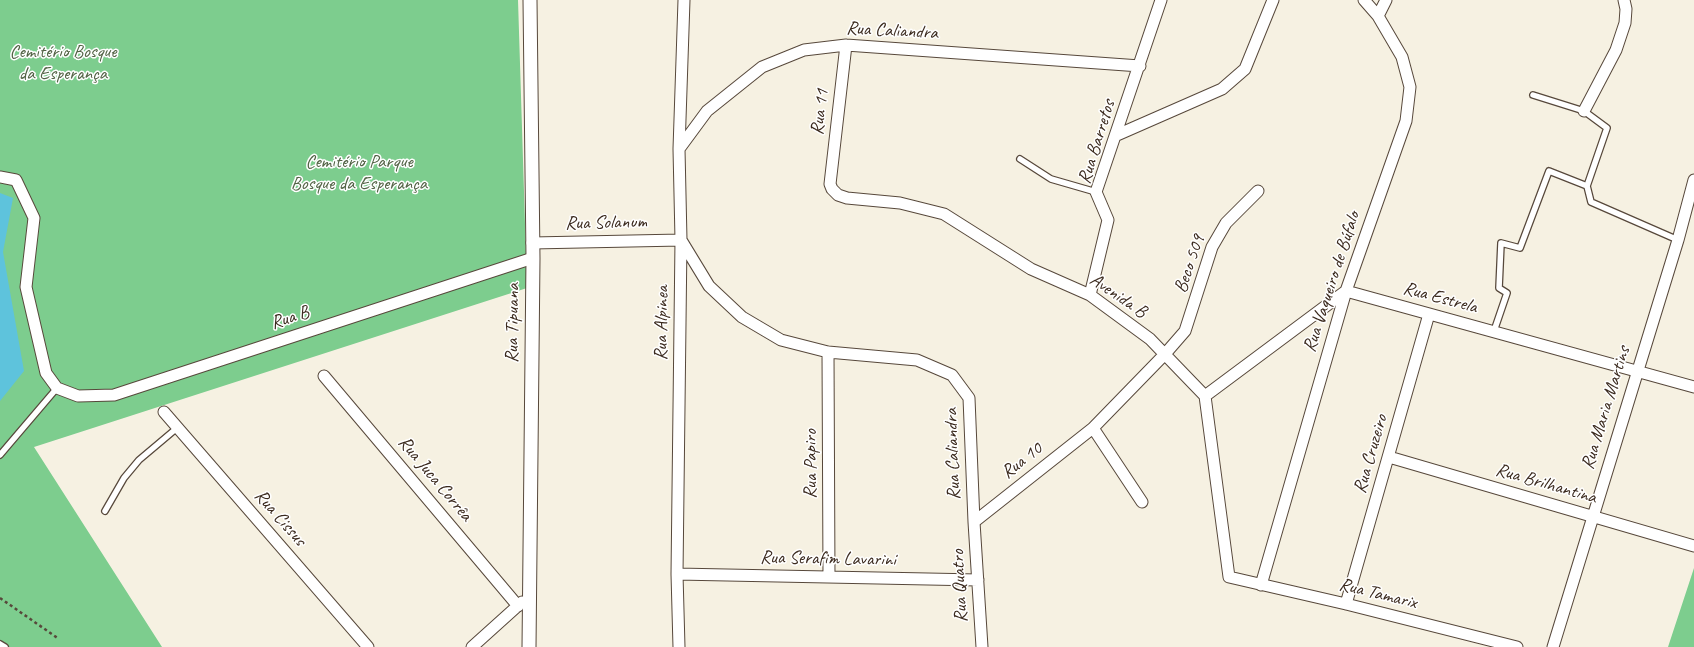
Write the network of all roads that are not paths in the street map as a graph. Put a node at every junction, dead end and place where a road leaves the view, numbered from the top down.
1 (530, 0) edge
2 (684, 0) edge
3 (1161, 0) edge
4 (1273, 0) edge
5 (1364, 0) edge
6 (1386, 0) edge
7 (1624, 0) edge
8 (1378, 16) junction
9 (846, 45) junction
10 (1140, 66) junction
11 (1533, 95) dead end
12 (1584, 111) junction
13 (1117, 134) junction
14 (679, 149) junction
15 (1020, 159) dead end
16 (0, 177) edge
17 (1694, 180) edge
18 (830, 184) joint
19 (1587, 186) junction
20 (1258, 191) dead end
21 (1096, 192) junction
22 (681, 240) junction
23 (1678, 240) junction
24 (532, 243) junction
25 (533, 258) junction
26 (1346, 291) junction
27 (1090, 295) junction
28 (1429, 314) junction
29 (1494, 331) junction
30 (828, 352) junction
31 (1165, 354) junction
32 (1636, 370) junction
33 (324, 376) dead end
34 (1694, 387) edge
35 (57, 388) junction
36 (1205, 396) junction
37 (164, 412) dead end
38 (177, 428) junction
39 (1093, 428) junction
40 (0, 455) edge
41 (1389, 457) junction
42 (1142, 502) dead end
43 (105, 512) dead end
44 (1592, 516) junction
45 (974, 522) junction
46 (1694, 546) edge
47 (678, 574) junction
48 (829, 577) junction
49 (978, 580) junction
50 (1261, 584) junction
51 (529, 595) junction
52 (1346, 604) junction
53 (518, 606) junction
54 (0, 644) edge
55 (5, 647) edge
56 (368, 647) edge
57 (472, 647) edge
58 (530, 647) edge
59 (679, 647) edge
60 (982, 647) edge
61 (1517, 647) edge
62 (1553, 647) edge

1 - 24 street, Rua Tipuana
2 - 14 street, Rua Alpinea
3 - 10 street, Rua Barretos
4 - 13 street
5 - 8 street, Rua Vaqueiro de Búfalo
6 - 8 street
7 - 12 street
8 - 26 street, Rua Vaqueiro de Búfalo
9 - 10 street, Rua Caliandra
9 - 14 street, Rua Caliandra
9 - 18 street, Rua 11
10 - 13 street, Rua Barretos
11 - 12 lane
12 - 19 lane
13 - 21 street, Rua Barretos
14 - 22 street, Rua Alpinea
15 - 21 lane
16 - 35 street
17 - 23 street, Rua Maria Martins
18 - 27 street, Avenida B
19 - 23 lane
19 - 29 lane
20 - 31 street, Beco 509
21 - 27 street, Rua Barretos
22 - 24 street, Rua Solanum
22 - 30 street, Rua Caliandra
22 - 47 street, Rua Alpinea
23 - 32 street, Rua Maria Martins
24 - 25 street, Rua Tipuana
25 - 35 street, Rua B
25 - 51 street, Rua Tipuana
26 - 28 street, Rua Estrela
26 - 36 street
26 - 50 street, Rua Vaqueiro de Búfalo
27 - 31 street, Avenida B
28 - 29 street, Rua Estrela
28 - 41 street, Rua Cruzeiro
29 - 32 street, Rua Estrela
30 - 45 street, Rua Caliandra
30 - 48 street, Rua Papiro
31 - 36 street, Avenida B
31 - 39 street, Rua 10
32 - 34 street, Rua Estrela
32 - 44 street, Rua Maria Martins
33 - 53 street, Rua Juca Corrêa
35 - 40 lane
36 - 50 street, Rua Tamarix
37 - 38 street, Rua Cissus
38 - 43 lane
38 - 56 street, Rua Cissus
39 - 42 street
39 - 45 street, Rua 10
41 - 44 street, Rua Brilhantina
41 - 52 street, Rua Cruzeiro
44 - 46 street, Rua Brilhantina
44 - 62 street, Rua Maria Martins
45 - 49 street, Rua Quatro
47 - 48 street, Rua Serafim Lavarini
47 - 59 street, Rua Alpinea
48 - 49 street, Rua Serafim Lavarini
49 - 60 street, Rua Quatro
50 - 52 street, Rua Tamarix
51 - 53 street
51 - 58 street, Rua Tipuana
52 - 61 street, Rua Tamarix
53 - 57 street
54 - 55 lane

